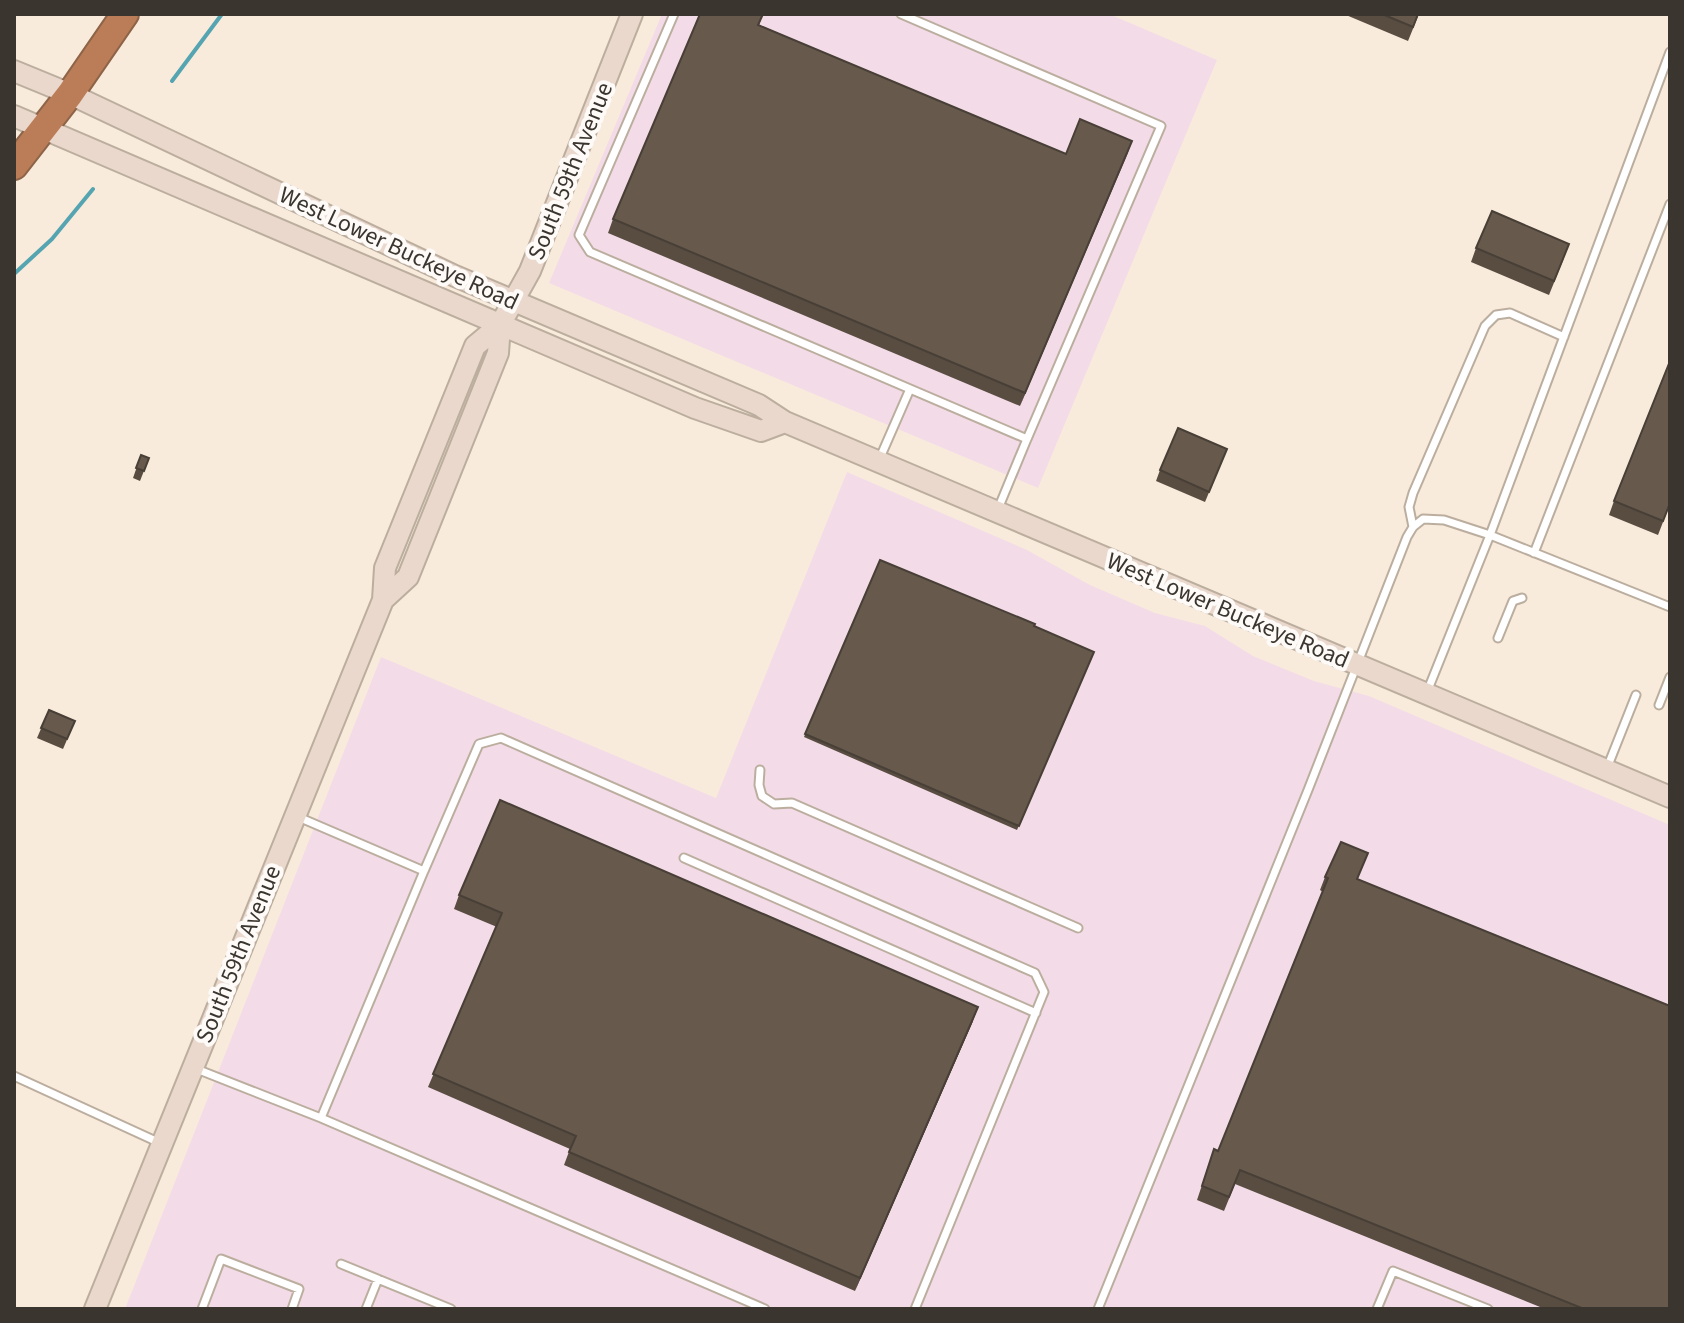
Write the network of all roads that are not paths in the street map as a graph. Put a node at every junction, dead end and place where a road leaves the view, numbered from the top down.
1 (125, 14) edge
2 (632, 14) edge
3 (674, 14) edge
4 (901, 14) edge
5 (1670, 52) edge
6 (14, 71) edge
7 (70, 94) junction
8 (14, 116) edge
9 (43, 129) junction
10 (14, 166) edge
11 (1670, 204) edge
12 (514, 300) junction
13 (500, 325) junction
14 (1564, 337) junction
15 (910, 389) junction
16 (785, 422) junction
17 (1027, 439) junction
18 (878, 461) junction
19 (997, 511) junction
20 (1413, 527) junction
21 (1490, 535) junction
22 (1534, 553) junction
23 (1522, 598) dead end
24 (1670, 607) edge
25 (1498, 638) dead end
26 (1357, 665) junction
27 (1670, 677) edge
28 (1426, 694) junction
29 (1636, 695) dead end
30 (1659, 705) dead end
31 (760, 770) dead end
32 (1606, 770) junction
33 (1670, 797) edge
34 (294, 815) junction
35 (684, 858) dead end
36 (424, 871) junction
37 (1078, 928) dead end
38 (1036, 1013) junction
39 (193, 1068) junction
40 (14, 1076) edge
41 (321, 1118) junction
42 (162, 1144) junction
43 (341, 1264) dead end
44 (378, 1279) junction
45 (95, 1309) edge
46 (202, 1309) edge
47 (292, 1309) edge
48 (366, 1309) edge
49 (451, 1309) edge
50 (765, 1309) edge
51 (915, 1309) edge
52 (1098, 1309) edge
53 (1377, 1309) edge
54 (1488, 1309) edge

1 - 7 highway
2 - 12 main road, South 59th Avenue
3 - 15 lane
4 - 17 lane
5 - 14 lane
6 - 7 main road, West Lower Buckeye Road
7 - 9 highway
7 - 12 main road, West Lower Buckeye Road
8 - 9 main road, West Lower Buckeye Road
9 - 10 highway
9 - 13 main road, West Lower Buckeye Road
11 - 22 lane
12 - 13 main road, South 59th Avenue
12 - 16 main road, West Lower Buckeye Road
13 - 16 main road, West Lower Buckeye Road
13 - 34 main road, South 59th Avenue
14 - 20 lane
14 - 21 lane
15 - 17 lane
15 - 18 lane
16 - 18 main road, West Lower Buckeye Road
17 - 19 lane
18 - 19 main road, West Lower Buckeye Road
19 - 26 main road, West Lower Buckeye Road
20 - 21 lane
20 - 26 lane
21 - 22 lane
21 - 28 lane
22 - 24 lane
23 - 25 lane
26 - 28 main road, West Lower Buckeye Road
26 - 52 lane
27 - 30 lane
28 - 32 main road, West Lower Buckeye Road
29 - 32 lane
31 - 37 lane
32 - 33 main road, West Lower Buckeye Road
34 - 36 lane
34 - 39 main road, South 59th Avenue
35 - 38 lane
36 - 38 lane
36 - 41 lane
38 - 51 lane
39 - 41 lane
39 - 42 main road, South 59th Avenue
40 - 42 lane
41 - 50 lane
42 - 45 main road, South 59th Avenue
43 - 44 lane
44 - 48 lane
44 - 49 lane
46 - 47 lane
53 - 54 lane

